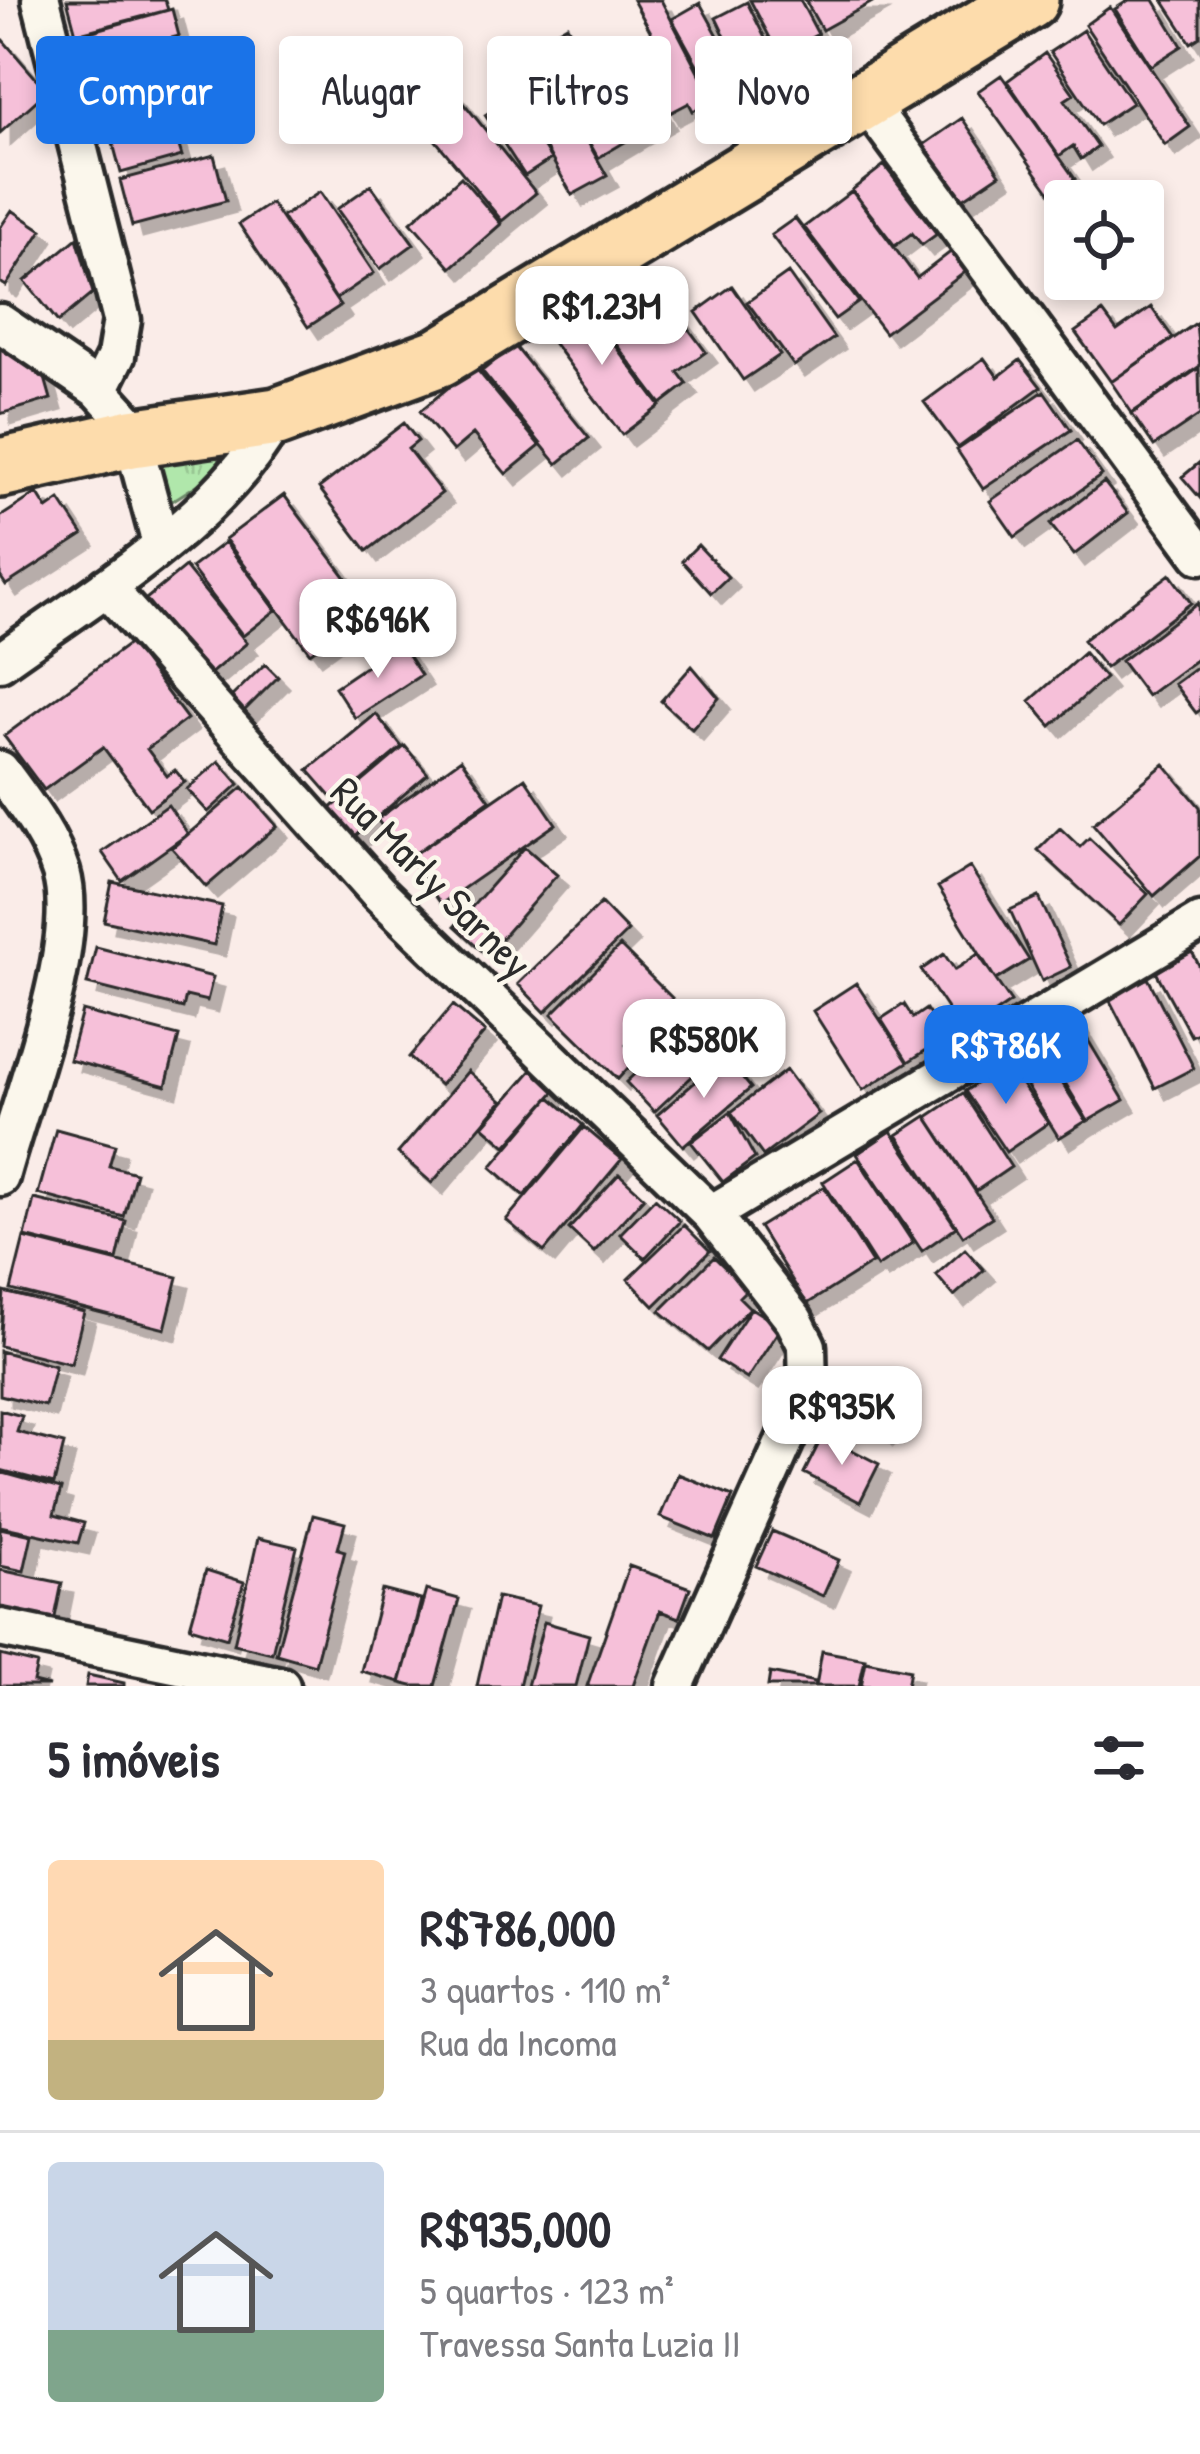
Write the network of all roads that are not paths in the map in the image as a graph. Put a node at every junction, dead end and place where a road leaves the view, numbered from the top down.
1 (41, 0) edge
2 (958, 0) edge
3 (1029, 0) edge
4 (864, 99) junction
5 (0, 322) edge
6 (284, 401) junction
7 (120, 417) junction
8 (0, 452) edge
9 (0, 468) edge
10 (161, 544) junction
11 (1200, 555) edge
12 (106, 586) junction
13 (0, 662) edge
14 (0, 770) edge
15 (1200, 922) edge
16 (0, 1177) edge
17 (711, 1214) junction
18 (0, 1628) edge
19 (281, 1686) edge
20 (675, 1686) edge

1 - 7 street
2 - 6 main road
3 - 4 main road
4 - 6 main road
4 - 11 street
5 - 7 street
6 - 7 main road
6 - 10 street
7 - 8 main road
7 - 9 main road
7 - 10 street
10 - 12 street
12 - 13 street
12 - 17 street, Rua Marly Sarney
14 - 16 street
15 - 17 street
17 - 20 street, Rua Marly Sarney
18 - 19 street

